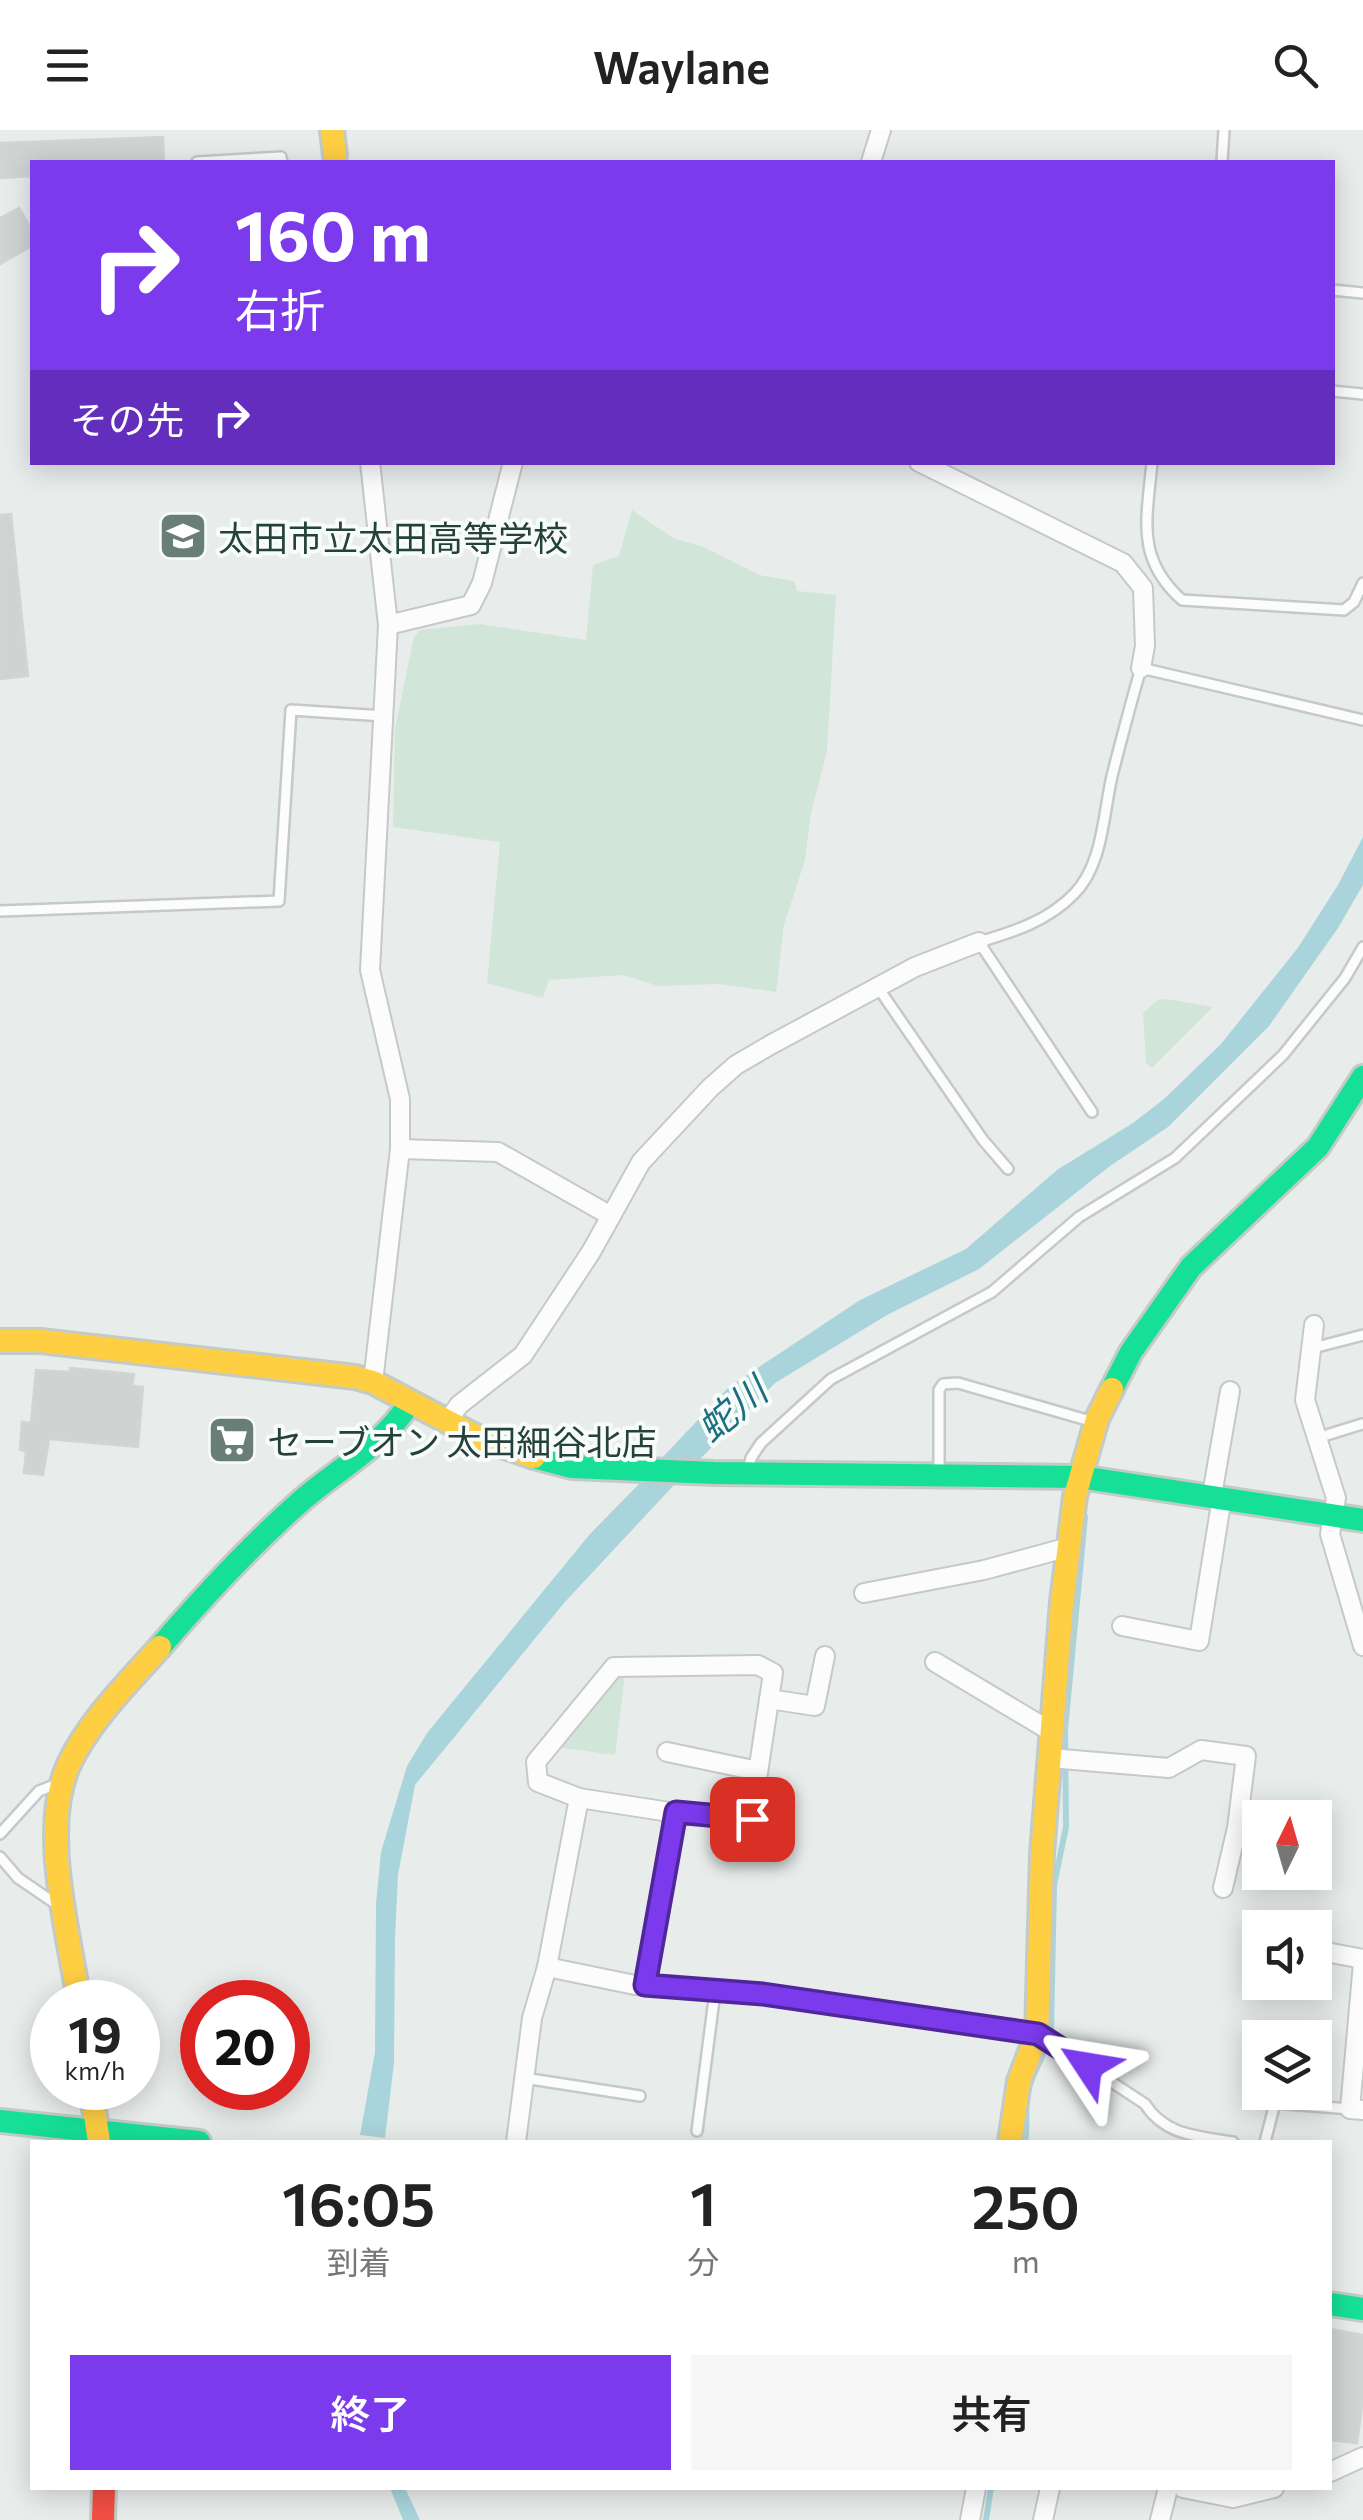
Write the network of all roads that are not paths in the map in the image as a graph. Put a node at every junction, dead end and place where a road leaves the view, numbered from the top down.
1 (332, 130) edge
2 (881, 130) edge
3 (1224, 130) edge
4 (336, 158) edge
5 (231, 160) edge
6 (282, 160) edge
7 (872, 160) edge
8 (1222, 160) edge
9 (1335, 290) edge
10 (1363, 294) edge
11 (1335, 391) edge
12 (1363, 394) edge
13 (370, 465) edge
14 (511, 465) edge
15 (925, 465) edge
16 (1152, 465) edge
17 (1363, 583) edge
18 (388, 625) junction
19 (1141, 668) junction
20 (384, 716) junction
21 (1363, 720) edge
22 (0, 911) edge
23 (979, 942) junction
24 (1363, 946) edge
25 (880, 988) junction
26 (1363, 1078) edge
27 (1092, 1112) dead end
28 (400, 1149) junction
29 (1008, 1169) dead end
30 (610, 1216) junction
31 (1314, 1325) dead end
32 (1363, 1334) edge
33 (0, 1341) edge
34 (1309, 1348) junction
35 (373, 1382) junction
36 (1230, 1391) dead end
37 (410, 1402) junction
38 (447, 1422) junction
39 (1096, 1424) junction
40 (1362, 1424) edge
41 (1316, 1438) junction
42 (747, 1474) junction
43 (940, 1475) junction
44 (1080, 1477) junction
45 (1218, 1496) junction
46 (1332, 1517) junction
47 (1363, 1520) edge
48 (1069, 1547) junction
49 (864, 1593) dead end
50 (1122, 1626) dead end
51 (1363, 1646) edge
52 (825, 1656) dead end
53 (935, 1662) dead end
54 (769, 1698) junction
55 (1052, 1732) junction
56 (667, 1752) dead end
57 (1050, 1758) junction
58 (758, 1771) junction
59 (62, 1783) junction
60 (579, 1798) junction
61 (676, 1812) junction
62 (0, 1834) edge
63 (0, 1858) edge
64 (1224, 1888) dead end
65 (67, 1911) junction
66 (1332, 1954) edge
67 (1363, 1961) edge
68 (547, 1967) junction
69 (77, 1980) edge
70 (645, 1985) junction
71 (716, 1990) junction
72 (1038, 2034) junction
73 (524, 2078) junction
74 (640, 2096) dead end
75 (94, 2110) edge
76 (1357, 2110) edge
77 (0, 2121) edge
78 (697, 2131) dead end
79 (98, 2136) edge
80 (165, 2140) edge
81 (516, 2140) edge
82 (1010, 2140) edge
83 (1222, 2140) edge
84 (1266, 2140) edge
85 (1332, 2304) edge
86 (1363, 2309) edge
87 (1363, 2458) edge
88 (1332, 2471) edge
89 (104, 2490) edge
90 (976, 2490) edge
91 (1050, 2490) edge
92 (1168, 2490) edge
93 (1193, 2490) edge
94 (1266, 2490) edge
95 (103, 2520) edge
96 (970, 2520) edge
97 (1043, 2520) edge
98 (1160, 2520) edge

1 - 4 street
2 - 7 street
3 - 8 lane
5 - 6 lane
9 - 10 lane
11 - 12 lane
13 - 18 street
14 - 18 street
15 - 19 street
16 - 17 lane
18 - 20 street
19 - 21 lane
19 - 23 lane
20 - 22 lane
20 - 28 street
23 - 25 street
23 - 27 lane
24 - 42 lane
25 - 29 lane
25 - 30 street
26 - 39 street
28 - 30 street
28 - 35 street
30 - 38 street
31 - 34 street
32 - 34 lane
33 - 35 street
34 - 41 street
35 - 37 street
36 - 45 street
37 - 38 street
37 - 59 street
38 - 42 street
39 - 43 lane
39 - 44 street
40 - 41 lane
41 - 46 street
42 - 43 street
43 - 44 street
44 - 45 street
44 - 48 street
45 - 46 street
45 - 50 street
46 - 47 street
46 - 51 street
48 - 49 street
48 - 55 street
52 - 54 street
53 - 55 street
54 - 58 street
54 - 60 street
55 - 57 street
56 - 58 street
57 - 64 street
57 - 72 street
58 - 61 street
59 - 62 lane
59 - 65 street
60 - 61 street
60 - 68 street
61 - 70 street
63 - 65 lane
65 - 69 street
66 - 67 street
67 - 76 street
68 - 70 street
68 - 73 street
70 - 71 street
71 - 72 street
71 - 78 lane
72 - 82 street
72 - 83 lane
73 - 74 lane
73 - 81 street
75 - 79 street
76 - 84 lane
77 - 79 street
79 - 80 street
85 - 86 street
87 - 88 street
89 - 95 street
90 - 96 street
91 - 97 street
92 - 98 street
93 - 94 street

